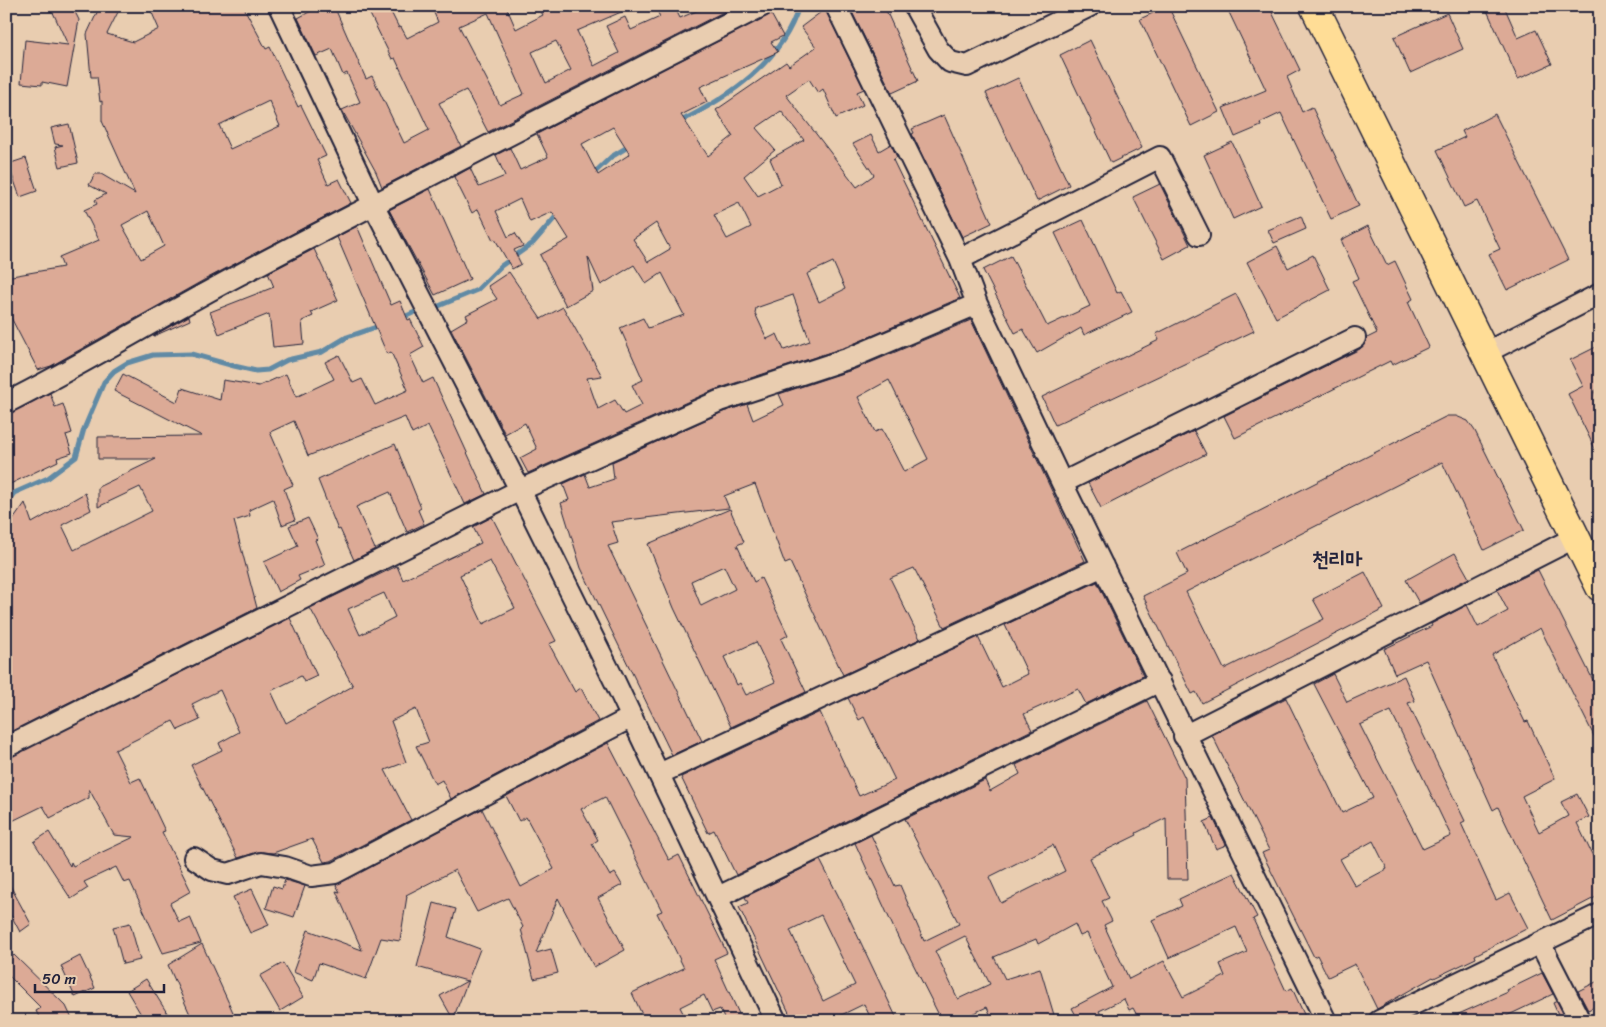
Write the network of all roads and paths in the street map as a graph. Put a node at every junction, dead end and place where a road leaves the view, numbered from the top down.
1 (279, 6) edge
2 (762, 6) edge
3 (836, 6) edge
4 (914, 6) edge
5 (1090, 6) edge
6 (1314, 6) edge
7 (373, 204) junction
8 (1199, 235) dead end
9 (960, 259) junction
10 (1600, 294) edge
11 (977, 304) junction
12 (1355, 338) dead end
13 (1485, 354) junction
14 (6, 403) edge
15 (1062, 484) junction
16 (520, 490) junction
17 (1576, 538) junction
18 (1103, 566) junction
19 (1600, 587) edge
20 (1160, 681) junction
21 (632, 718) junction
22 (1184, 736) junction
23 (6, 747) edge
24 (659, 774) junction
25 (194, 858) dead end
26 (718, 896) junction
27 (1600, 914) edge
28 (1540, 943) junction
29 (776, 1021) edge
30 (1326, 1021) edge
31 (1379, 1021) edge
32 (1580, 1021) edge

1 - 7 street
2 - 7 street
3 - 9 street
4 - 5 street
6 - 13 main road
7 - 14 street
7 - 16 street
8 - 9 street
9 - 11 street
10 - 13 street
11 - 15 street
11 - 16 street
12 - 15 street
13 - 17 main road
15 - 18 street
16 - 21 street
16 - 23 street
17 - 19 main road
17 - 22 street
18 - 20 street
18 - 24 street
20 - 22 street
20 - 26 street
21 - 24 street
21 - 25 street
22 - 30 street
24 - 26 street
26 - 29 street
27 - 28 street
28 - 31 street
28 - 32 street

